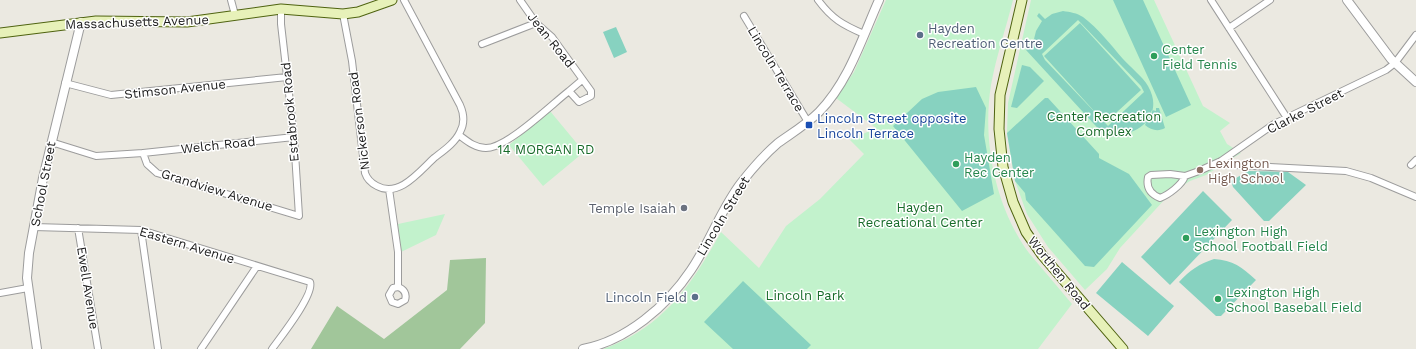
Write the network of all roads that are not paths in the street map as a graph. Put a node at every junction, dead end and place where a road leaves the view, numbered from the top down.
1 (231, 0) edge
2 (392, 0) edge
3 (404, 0) edge
4 (520, 0) edge
5 (818, 0) edge
6 (879, 0) edge
7 (1022, 0) edge
8 (1211, 0) edge
9 (1270, 0) edge
10 (1347, 0) edge
11 (281, 9) junction
12 (343, 14) junction
13 (235, 15) junction
14 (744, 16) dead end
15 (81, 22) junction
16 (536, 23) junction
17 (1229, 28) junction
18 (0, 33) edge
19 (864, 34) junction
20 (1416, 35) edge
21 (482, 44) dead end
22 (1395, 63) junction
23 (287, 77) junction
24 (582, 80) junction
25 (1416, 82) edge
26 (65, 83) junction
27 (569, 91) junction
28 (1287, 118) junction
29 (808, 122) junction
30 (459, 135) junction
31 (294, 137) junction
32 (51, 142) junction
33 (143, 153) junction
34 (1221, 160) junction
35 (1416, 160) edge
36 (1411, 165) dead end
37 (1185, 176) junction
38 (390, 189) junction
39 (1416, 197) edge
40 (299, 216) joint
41 (34, 227) junction
42 (78, 228) junction
43 (141, 230) junction
44 (257, 266) junction
45 (398, 287) dead end
46 (28, 288) junction
47 (0, 293) edge
48 (37, 349) edge
49 (98, 349) edge
50 (158, 349) edge
51 (200, 349) edge
52 (272, 349) edge
53 (583, 349) edge
54 (1123, 349) edge

1 - 13 street
2 - 12 main road, Massachusetts Avenue
3 - 30 street
4 - 16 street, Jean Road
5 - 19 street
6 - 19 street, Lincoln Street
7 - 54 main road, Worthen Road
8 - 17 street
9 - 17 street
10 - 22 street
11 - 12 main road, Massachusetts Avenue
11 - 13 main road, Massachusetts Avenue
11 - 23 street, Estabrook Road
12 - 38 street, Nickerson Road
13 - 15 main road, Massachusetts Avenue
14 - 29 street, Lincoln Terrace
15 - 18 main road, Massachusetts Avenue
15 - 26 street, School Street
16 - 21 street
16 - 24 street, Jean Road
17 - 28 street
19 - 29 street, Lincoln Street
20 - 22 street, Clarke Street
22 - 25 street
22 - 28 street, Clarke Street
23 - 26 street, Stimson Avenue
23 - 31 street, Estabrook Road
24 - 27 street, Jean Road
24 - 27 street, Jean Road
26 - 32 street, School Street
27 - 30 street
28 - 34 street, Clarke Street
29 - 53 street, Lincoln Street
30 - 38 street
31 - 33 street, Welch Road
31 - 40 street, Estabrook Road
32 - 33 street
32 - 41 street, School Street
33 - 40 street, Grandview Avenue
34 - 37 street, Clarke Street
34 - 39 street
35 - 36 street
37 - 37 street, Clarke Street
38 - 45 street
41 - 42 street, Eastern Avenue
41 - 46 street, School Street
42 - 43 street, Eastern Avenue
42 - 49 street, Ewell Avenue
43 - 44 street, Eastern Avenue
43 - 50 street
44 - 51 street
44 - 52 street, Eastern Avenue
46 - 47 street
46 - 48 street, School Street

